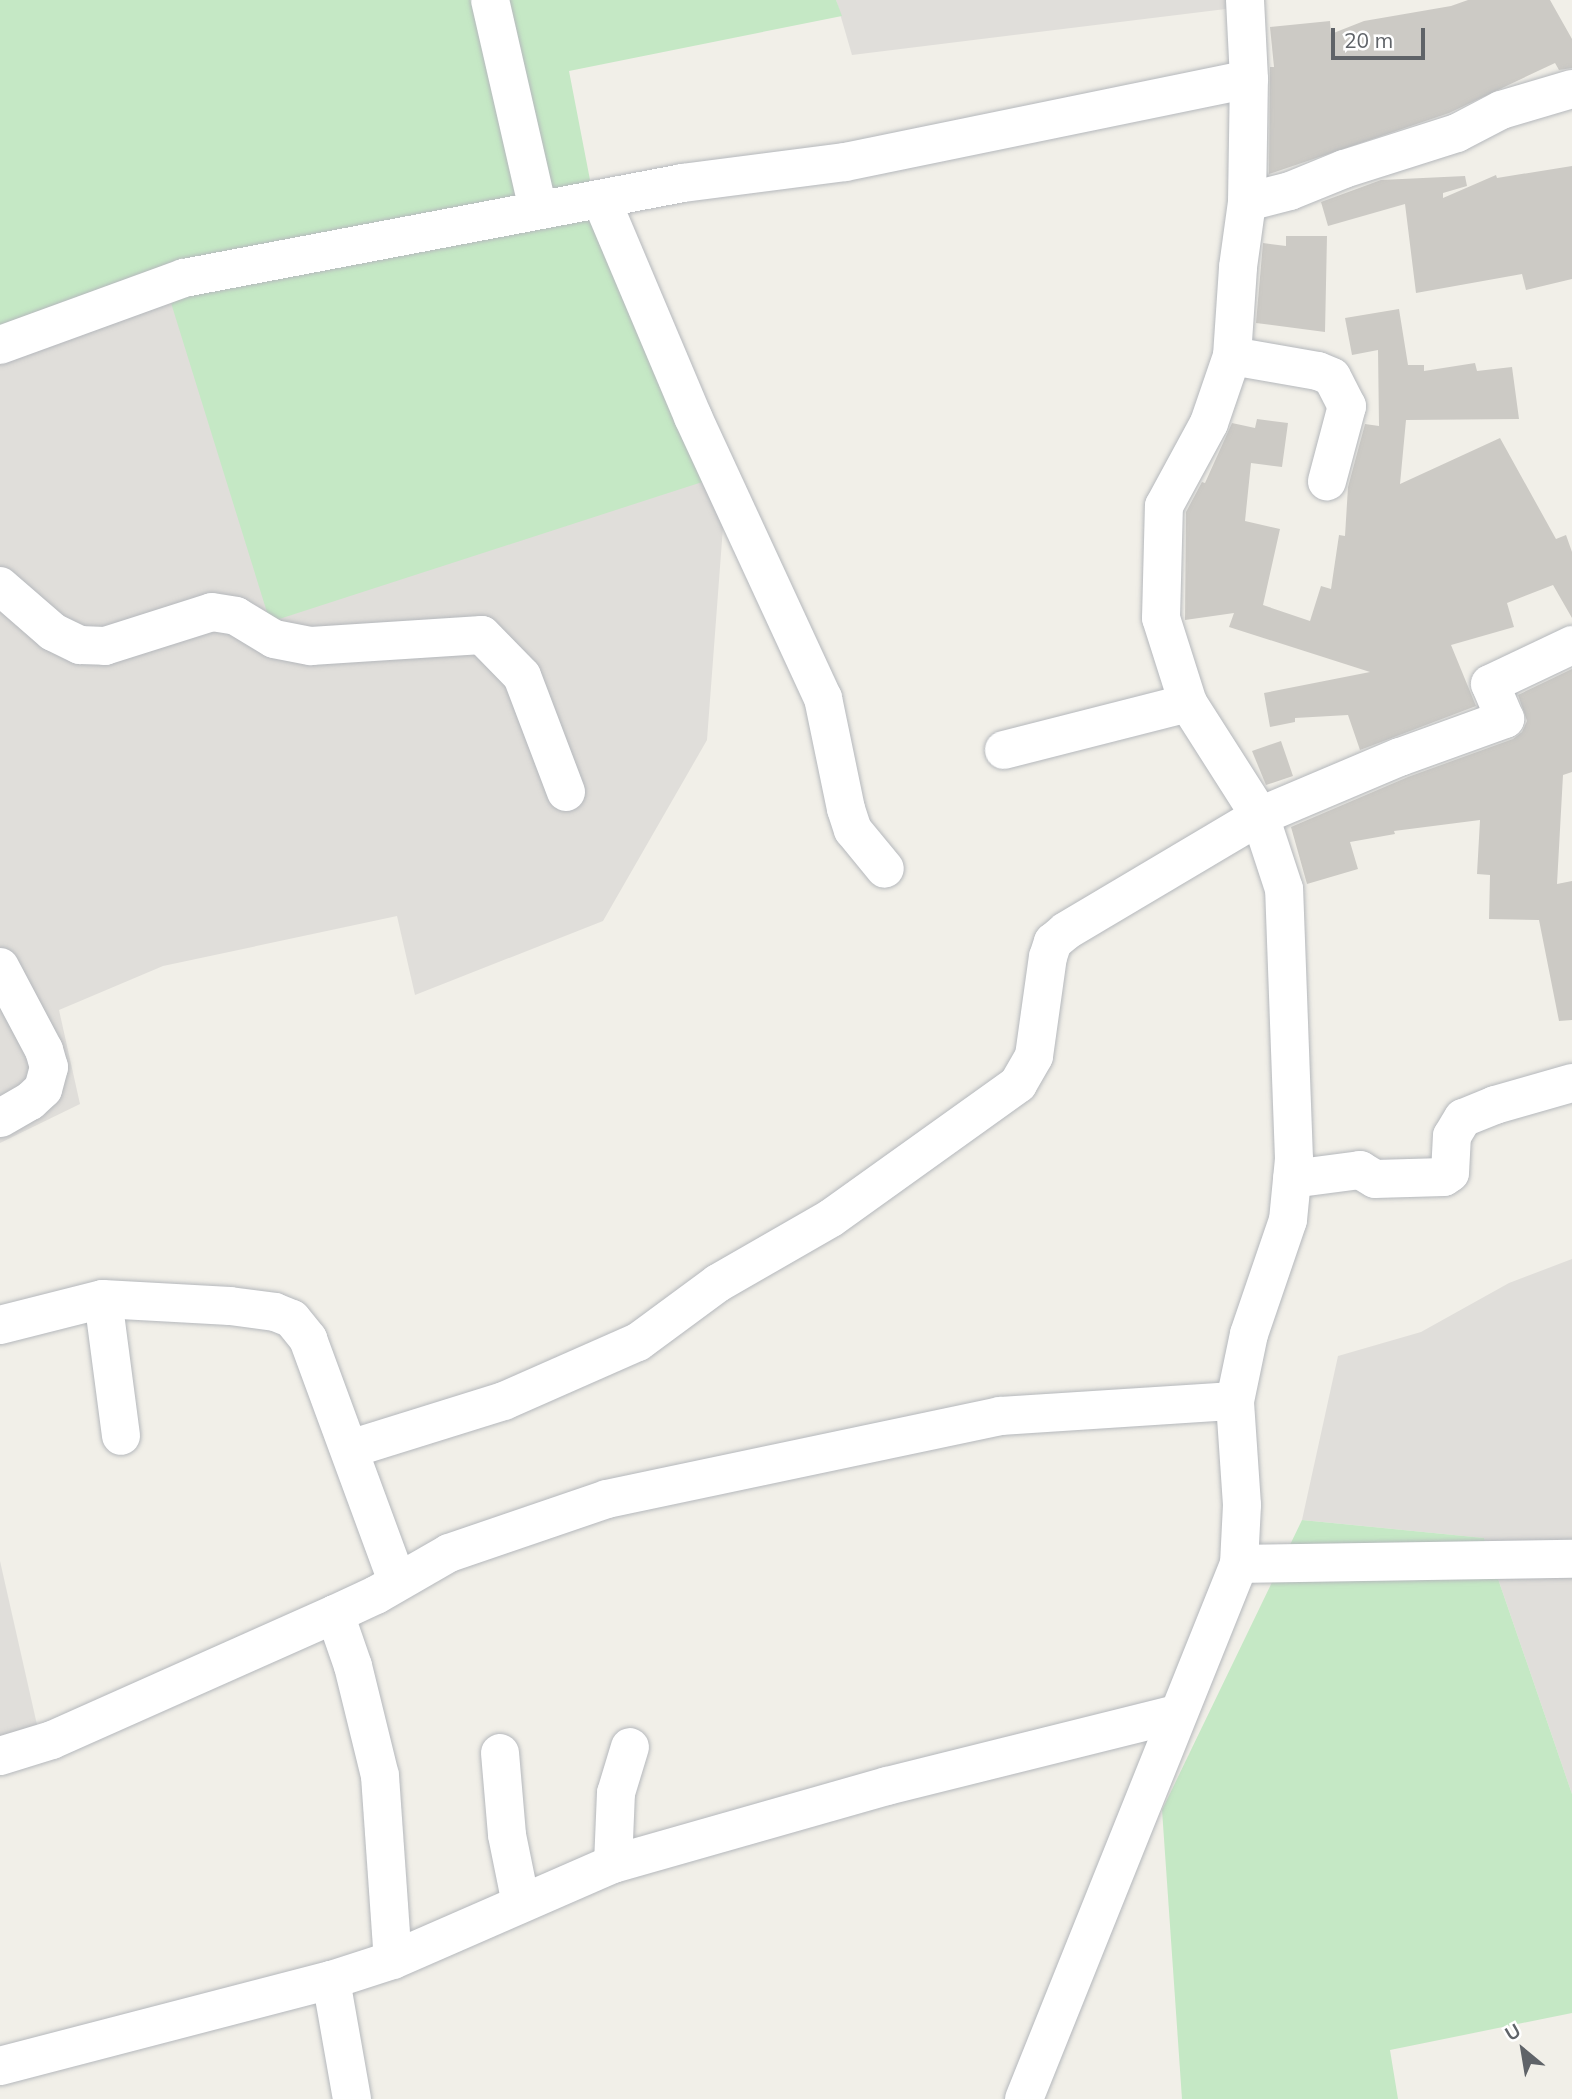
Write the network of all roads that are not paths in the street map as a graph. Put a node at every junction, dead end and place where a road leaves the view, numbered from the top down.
1 (490, 0) edge
2 (1245, 0) edge
3 (1249, 79) junction
4 (1572, 89) edge
5 (601, 199) junction
6 (1247, 202) junction
7 (538, 210) junction
8 (0, 345) edge
9 (1231, 356) junction
10 (1327, 481) dead end
11 (0, 586) edge
12 (1572, 645) edge
13 (1188, 703) junction
14 (1004, 750) dead end
15 (566, 792) dead end
16 (1260, 816) junction
17 (885, 869) dead end
18 (0, 967) edge
19 (1572, 1083) edge
20 (0, 1118) edge
21 (1292, 1179) junction
22 (103, 1299) junction
23 (0, 1325) edge
24 (1235, 1401) junction
25 (121, 1436) dead end
26 (350, 1449) junction
27 (1572, 1559) edge
28 (1239, 1564) junction
29 (397, 1581) junction
30 (335, 1614) junction
31 (1177, 1714) junction
32 (630, 1747) dead end
33 (500, 1753) dead end
34 (0, 1756) edge
35 (613, 1864) junction
36 (521, 1904) junction
37 (393, 1960) junction
38 (331, 1980) junction
39 (0, 2066) edge
40 (352, 2099) edge
41 (1024, 2099) edge

1 - 7 street
2 - 3 street
3 - 5 street
3 - 6 street
4 - 6 street
5 - 7 street
5 - 17 street
6 - 9 street
7 - 8 street
9 - 10 street
9 - 13 street
11 - 15 street
12 - 16 street
13 - 14 street
13 - 16 street
16 - 21 street
16 - 26 street
18 - 20 street
19 - 21 street
21 - 24 street
22 - 23 street
22 - 25 street
22 - 26 street
24 - 28 street
24 - 29 street
26 - 29 street
27 - 28 street
28 - 31 street
29 - 30 street
30 - 34 street
30 - 37 street
31 - 35 street
31 - 41 street
32 - 35 street
33 - 36 street
35 - 36 street
36 - 37 street
37 - 38 street
38 - 39 street
38 - 40 street

